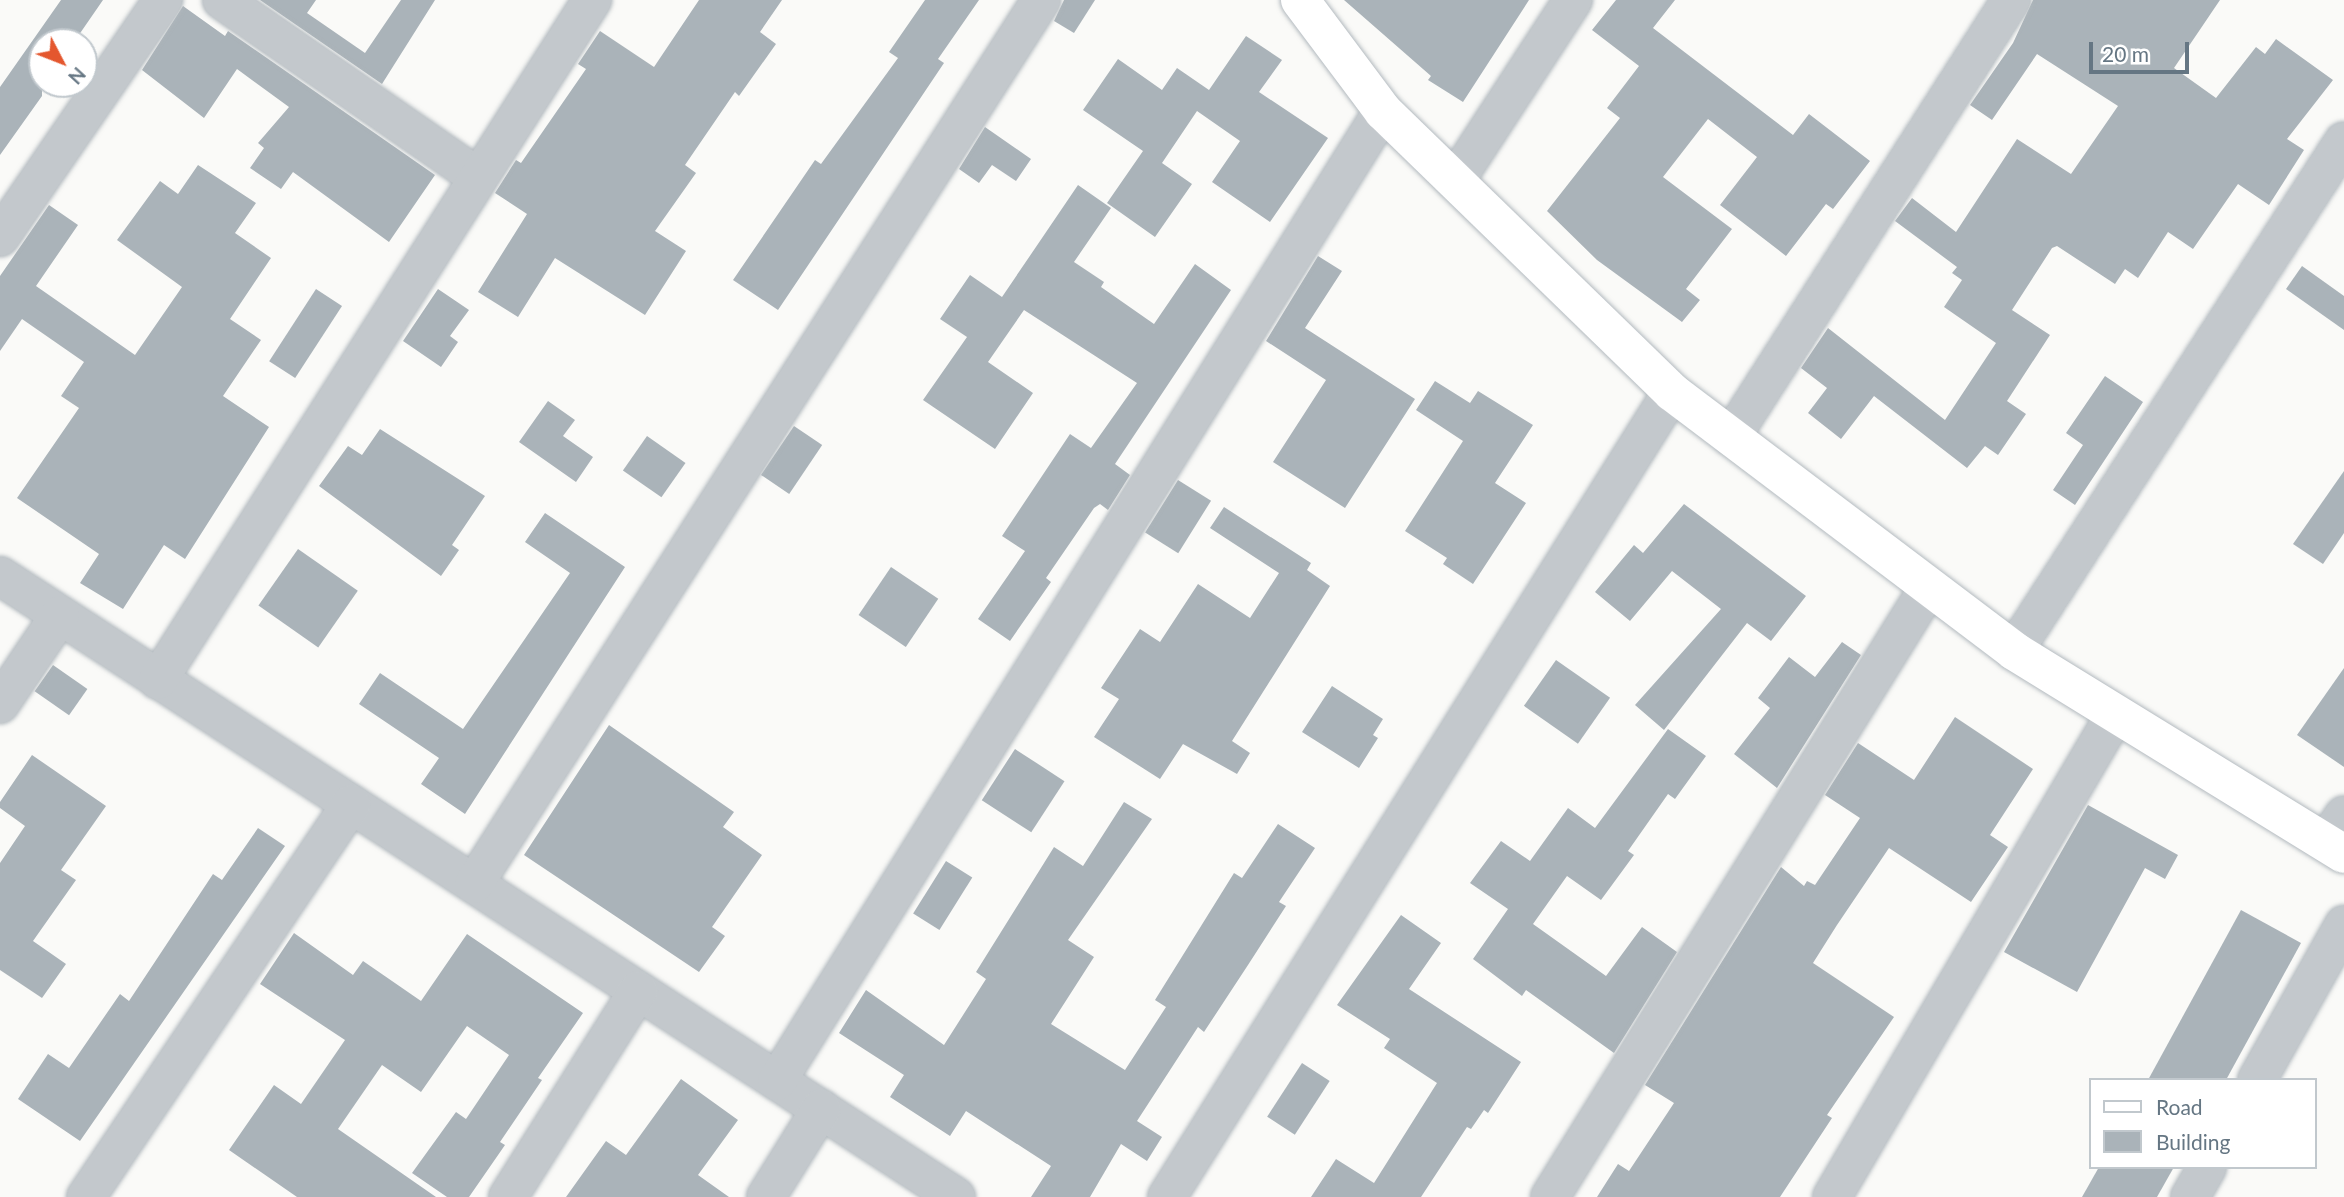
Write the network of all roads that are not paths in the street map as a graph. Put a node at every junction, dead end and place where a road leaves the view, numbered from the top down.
1 (163, 0) edge
2 (222, 0) edge
3 (592, 0) edge
4 (1041, 0) edge
5 (1300, 0) edge
6 (1573, 0) edge
7 (2011, 0) edge
8 (1383, 111) junction
9 (2344, 141) edge
10 (478, 177) junction
11 (1455, 181) junction
12 (0, 237) edge
13 (1672, 392) junction
14 (1731, 437) junction
15 (0, 576) edge
16 (1929, 587) junction
17 (60, 615) junction
18 (2014, 651) junction
19 (158, 680) junction
20 (0, 704) edge
21 (2115, 715) junction
22 (351, 804) junction
23 (2338, 837) edge
24 (474, 884) junction
25 (2344, 925) edge
26 (638, 990) junction
27 (2258, 1078) edge
28 (777, 1081) junction
29 (821, 1109) junction
30 (2206, 1169) edge
31 (86, 1197) edge
32 (508, 1197) edge
33 (766, 1197) edge
34 (957, 1197) edge
35 (1167, 1197) edge
36 (1550, 1197) edge
37 (1832, 1197) edge
38 (2190, 1197) edge

1 - 12 street
2 - 10 street
3 - 10 street
4 - 24 street
5 - 8 street
6 - 11 street
7 - 14 street
8 - 11 street
8 - 28 street
9 - 18 street
10 - 19 street
11 - 13 street
13 - 14 street
13 - 35 street
14 - 16 street
15 - 17 street
16 - 18 street
16 - 36 street
17 - 19 street
17 - 20 street
18 - 21 street
19 - 22 street
21 - 23 street
21 - 37 street
22 - 24 street
22 - 31 street
24 - 26 street
25 - 27 street
26 - 28 street
26 - 32 street
28 - 29 street
29 - 33 street
29 - 34 street
30 - 38 street

